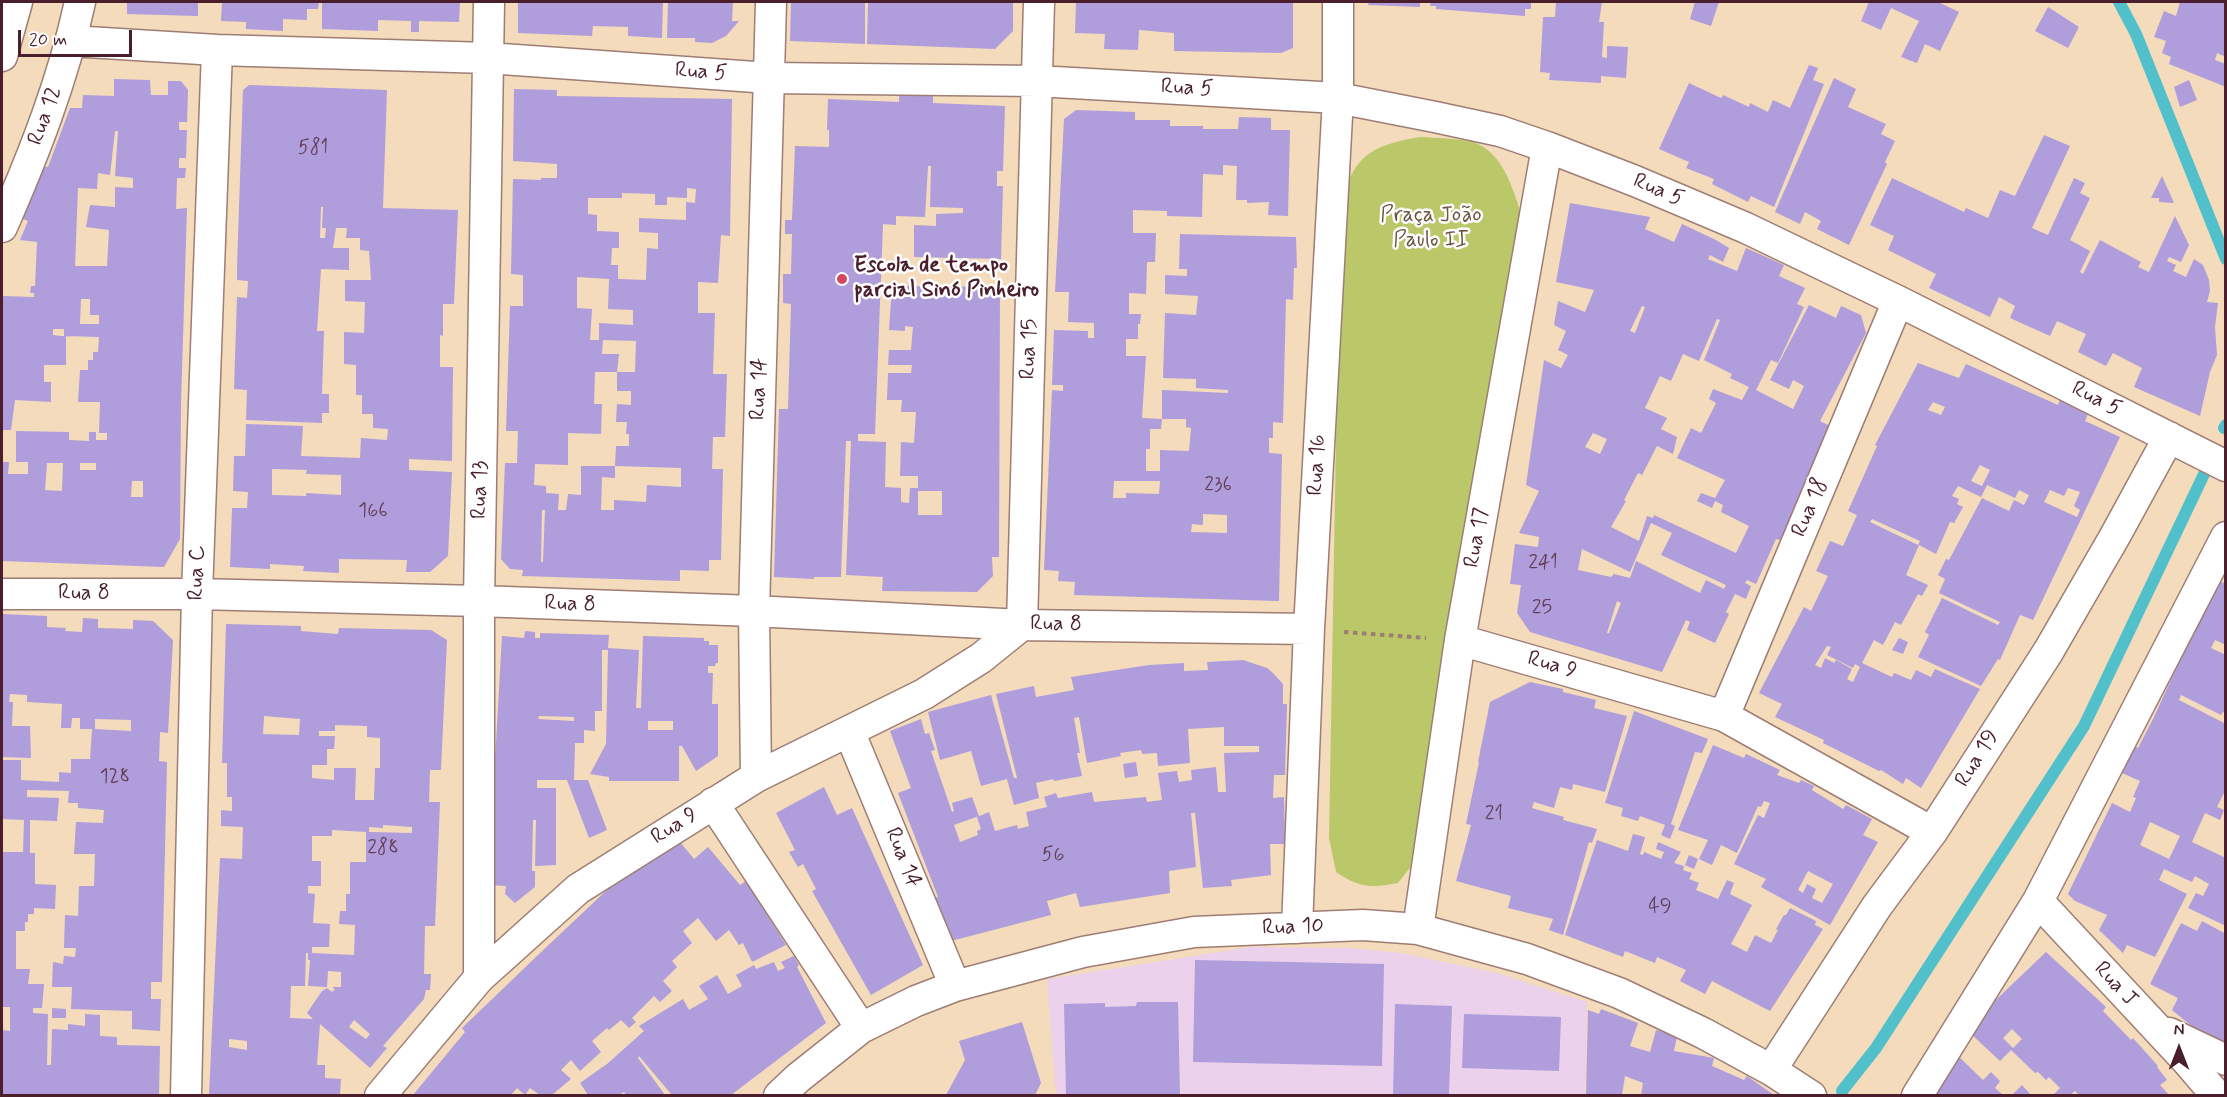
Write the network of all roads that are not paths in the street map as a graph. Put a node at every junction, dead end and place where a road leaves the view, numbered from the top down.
1 (17, 2) edge
2 (80, 2) edge
3 (489, 2) edge
4 (771, 2) edge
5 (1039, 2) edge
6 (1338, 2) edge
7 (71, 41) junction
8 (217, 50) junction
9 (2, 56) edge
10 (488, 58) junction
11 (769, 78) junction
12 (1037, 81) junction
13 (1338, 98) junction
14 (1547, 147) junction
15 (2, 227) edge
16 (1898, 301) junction
17 (2169, 437) junction
18 (2226, 466) edge
19 (2226, 537) edge
20 (2, 594) edge
21 (197, 594) junction
22 (479, 601) junction
23 (754, 611) junction
24 (1022, 624) junction
25 (1309, 629) junction
26 (1460, 640) junction
27 (1724, 716) junction
28 (849, 731) junction
29 (756, 777) junction
30 (713, 803) junction
31 (1932, 832) junction
32 (2037, 901) junction
33 (1297, 928) junction
34 (1418, 929) junction
35 (479, 978) junction
36 (955, 986) junction
37 (2152, 1024) junction
38 (861, 1028) junction
39 (2226, 1060) edge
40 (1771, 1070) junction
41 (186, 1095) edge
42 (380, 1095) edge
43 (779, 1095) edge
44 (1811, 1095) edge
45 (1917, 1095) edge
46 (2217, 1095) edge

1 - 9 street
2 - 7 street, Rua 12
3 - 10 street, Rua 13
4 - 11 street, Rua 14
5 - 12 street, Rua 15
6 - 13 street, Rua 16
7 - 8 street, Rua 5
7 - 15 street, Rua 12
8 - 10 street, Rua 5
8 - 21 street, Rua C
10 - 11 street, Rua 5
10 - 22 street, Rua 13
11 - 12 street, Rua 5
11 - 23 street, Rua 14
12 - 13 street, Rua 5
12 - 24 street, Rua 15
13 - 14 street, Rua 5
13 - 25 street, Rua 16
14 - 16 street, Rua 5
14 - 26 street, Rua 17
16 - 17 street, Rua 5
16 - 27 street, Rua 18
17 - 18 street, Rua 5
17 - 31 street, Rua 19
19 - 32 street
20 - 21 street, Rua 8
21 - 22 street, Rua 8
21 - 41 street, Rua C
22 - 23 street, Rua 8
22 - 35 street, Rua 13
23 - 24 street, Rua 8
23 - 29 street, Rua 14
24 - 25 street, Rua 8
24 - 28 street, Rua 9
25 - 33 street, Rua 16
26 - 27 street, Rua 9
26 - 34 street, Rua 17
27 - 31 street, Rua 9
28 - 29 street, Rua 9
28 - 36 street, Rua 14
29 - 30 street, Rua 9
30 - 35 street, Rua 9
30 - 38 street
31 - 40 street, Rua 19
32 - 37 street, Rua J
32 - 45 street
33 - 34 street, Rua 10
33 - 36 street, Rua 10
34 - 40 street, Rua 10
35 - 42 street, Rua 9
36 - 38 street, Rua 10
37 - 39 street
37 - 46 street, Rua J
38 - 43 street, Rua 10
40 - 44 street, Rua 10

